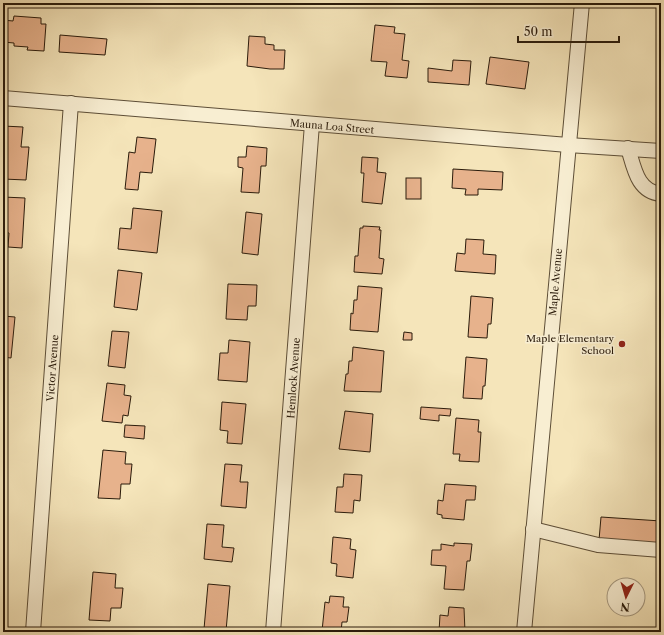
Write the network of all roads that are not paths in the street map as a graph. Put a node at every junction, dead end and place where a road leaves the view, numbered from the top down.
1 (582, 3) edge
2 (3, 98) edge
3 (71, 103) junction
4 (312, 124) junction
5 (568, 145) junction
6 (628, 148) junction
7 (661, 151) edge
8 (661, 194) edge
9 (533, 529) junction
10 (661, 550) edge
11 (34, 632) edge
12 (273, 632) edge
13 (524, 632) edge

1 - 5 street, Maple Avenue
2 - 3 street, Mauna Loa Street
3 - 4 street, Mauna Loa Street
3 - 11 street, Victor Avenue
4 - 5 street, Mauna Loa Street
4 - 12 street, Hemlock Avenue
5 - 6 street, Mauna Loa Street
5 - 9 street, Maple Avenue
6 - 7 street, Mauna Loa Street
6 - 8 street
9 - 10 street
9 - 13 street, Maple Avenue

